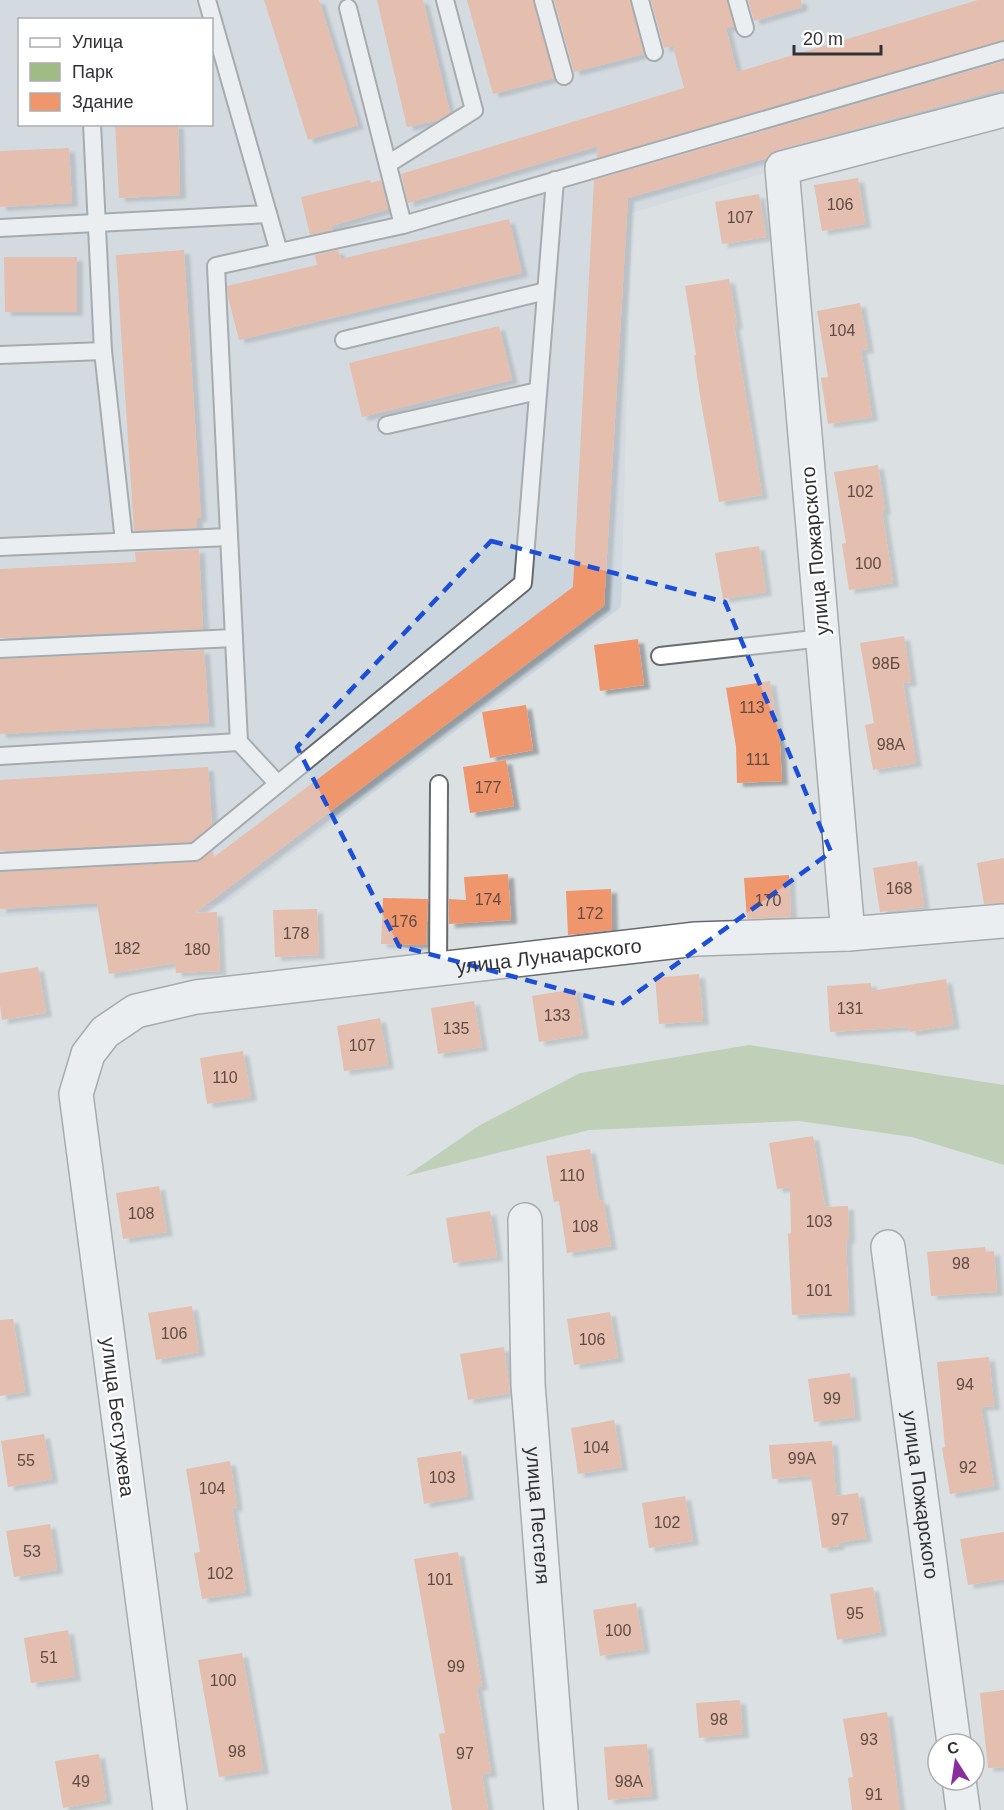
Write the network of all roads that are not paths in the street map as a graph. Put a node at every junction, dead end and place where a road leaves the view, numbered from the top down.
1 (207, 0) edge
2 (445, 0) edge
3 (543, 0) edge
4 (640, 0) edge
5 (738, 0) edge
6 (348, 8) dead end
7 (212, 18) edge
8 (213, 21) edge
9 (745, 28) dead end
10 (1004, 50) edge
11 (654, 52) dead end
12 (564, 76) dead end
13 (1004, 110) edge
14 (92, 126) edge
15 (388, 164) junction
16 (555, 180) junction
17 (268, 213) junction
18 (97, 223) junction
19 (403, 225) junction
20 (0, 228) edge
21 (279, 252) junction
22 (546, 291) junction
23 (344, 340) dead end
24 (103, 351) junction
25 (0, 355) edge
26 (538, 391) junction
27 (387, 425) dead end
28 (229, 537) junction
29 (124, 542) junction
30 (0, 547) edge
31 (234, 638) junction
32 (823, 639) junction
33 (0, 649) edge
34 (660, 656) dead end
35 (239, 742) junction
36 (0, 756) edge
37 (278, 784) junction
38 (439, 784) dead end
39 (0, 862) edge
40 (1004, 921) edge
41 (848, 934) junction
42 (438, 969) junction
43 (105, 1032) joint
44 (525, 1220) dead end
45 (888, 1247) dead end
46 (952, 1732) edge
47 (961, 1792) edge
48 (170, 1810) edge
49 (561, 1810) edge
50 (963, 1810) edge

1 - 7 lane
2 - 15 lane
3 - 12 lane
4 - 11 lane
5 - 9 lane
6 - 15 lane
8 - 17 lane
10 - 16 lane
13 - 32 street, улица Пожарского
14 - 18 lane
15 - 19 lane
16 - 19 lane
16 - 22 lane
17 - 18 lane
17 - 21 lane
18 - 20 lane
18 - 24 lane
19 - 21 lane
21 - 28 lane
22 - 23 lane
22 - 26 lane
24 - 25 lane
24 - 29 lane
26 - 27 lane
26 - 37 lane
28 - 29 lane
28 - 31 lane
29 - 30 lane
31 - 33 lane
31 - 35 lane
32 - 34 lane
32 - 41 street, улица Пожарского
35 - 36 lane
35 - 37 lane
37 - 39 lane
38 - 42 lane
40 - 41 street, улица Луначарского
41 - 42 street, улица Луначарского
42 - 43 street, улица Луначарского
43 - 48 street, улица Бестужева
44 - 49 street, улица Пестеля
45 - 46 street, улица Пожарского
47 - 50 street

